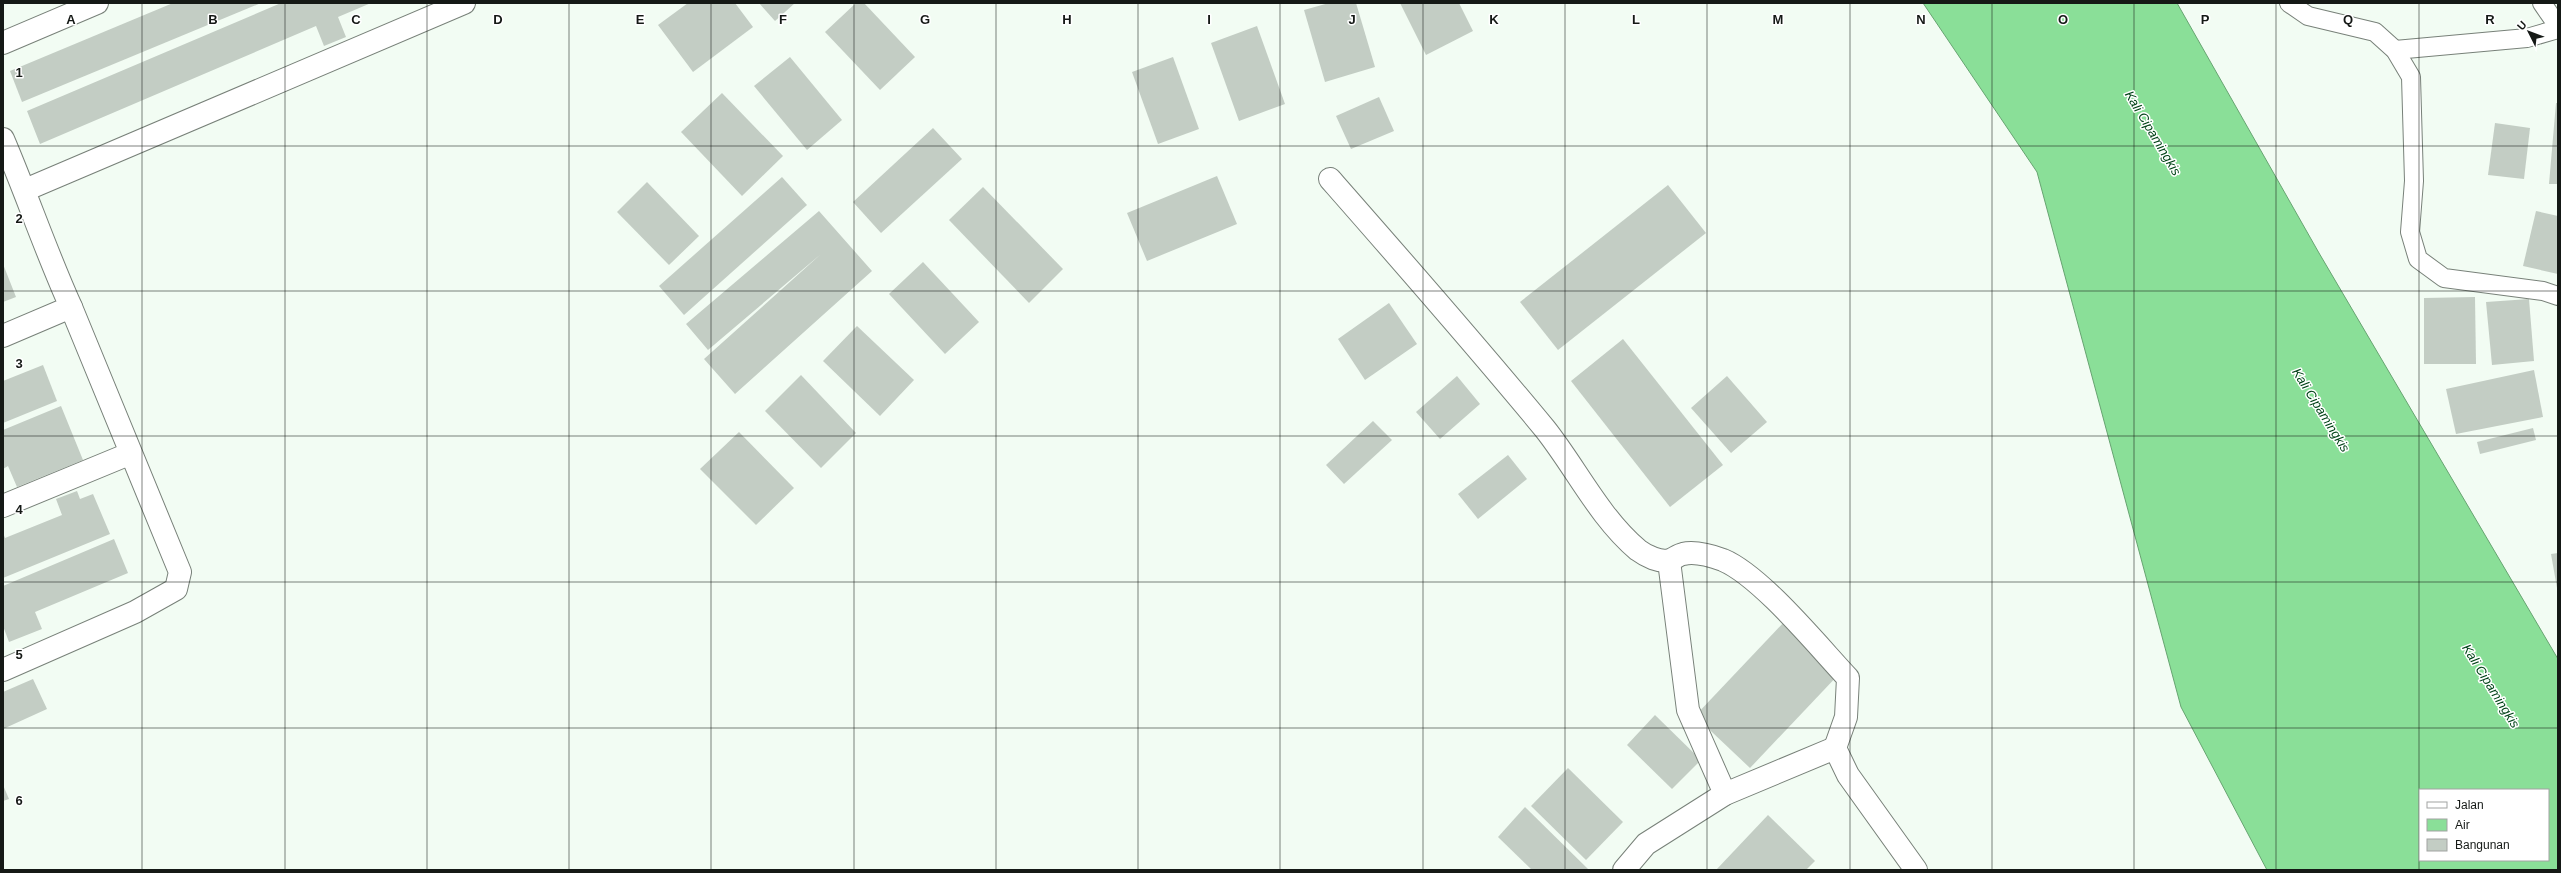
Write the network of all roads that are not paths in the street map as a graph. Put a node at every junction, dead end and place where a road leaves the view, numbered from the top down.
1 (97, 3) edge
2 (464, 3) edge
3 (2289, 3) edge
4 (2542, 3) edge
5 (2558, 22) edge
6 (2558, 29) edge
7 (3, 43) edge
8 (2394, 50) junction
9 (3, 139) edge
10 (9, 167) edge
11 (1330, 179) dead end
12 (26, 190) junction
13 (2558, 296) edge
14 (70, 307) junction
15 (3, 336) edge
16 (129, 454) junction
17 (3, 506) edge
18 (1669, 561) junction
19 (3, 670) edge
20 (1835, 748) junction
21 (1725, 794) junction
22 (1624, 870) edge
23 (1916, 870) edge

1 - 7 street
2 - 12 street
3 - 8 lane
4 - 5 lane
6 - 8 lane
8 - 13 lane
9 - 10 street
10 - 12 street
11 - 18 street
12 - 14 street
14 - 15 street
14 - 16 street
16 - 17 street
16 - 19 street
18 - 20 street
18 - 21 street
20 - 21 street
20 - 23 street
21 - 22 street

